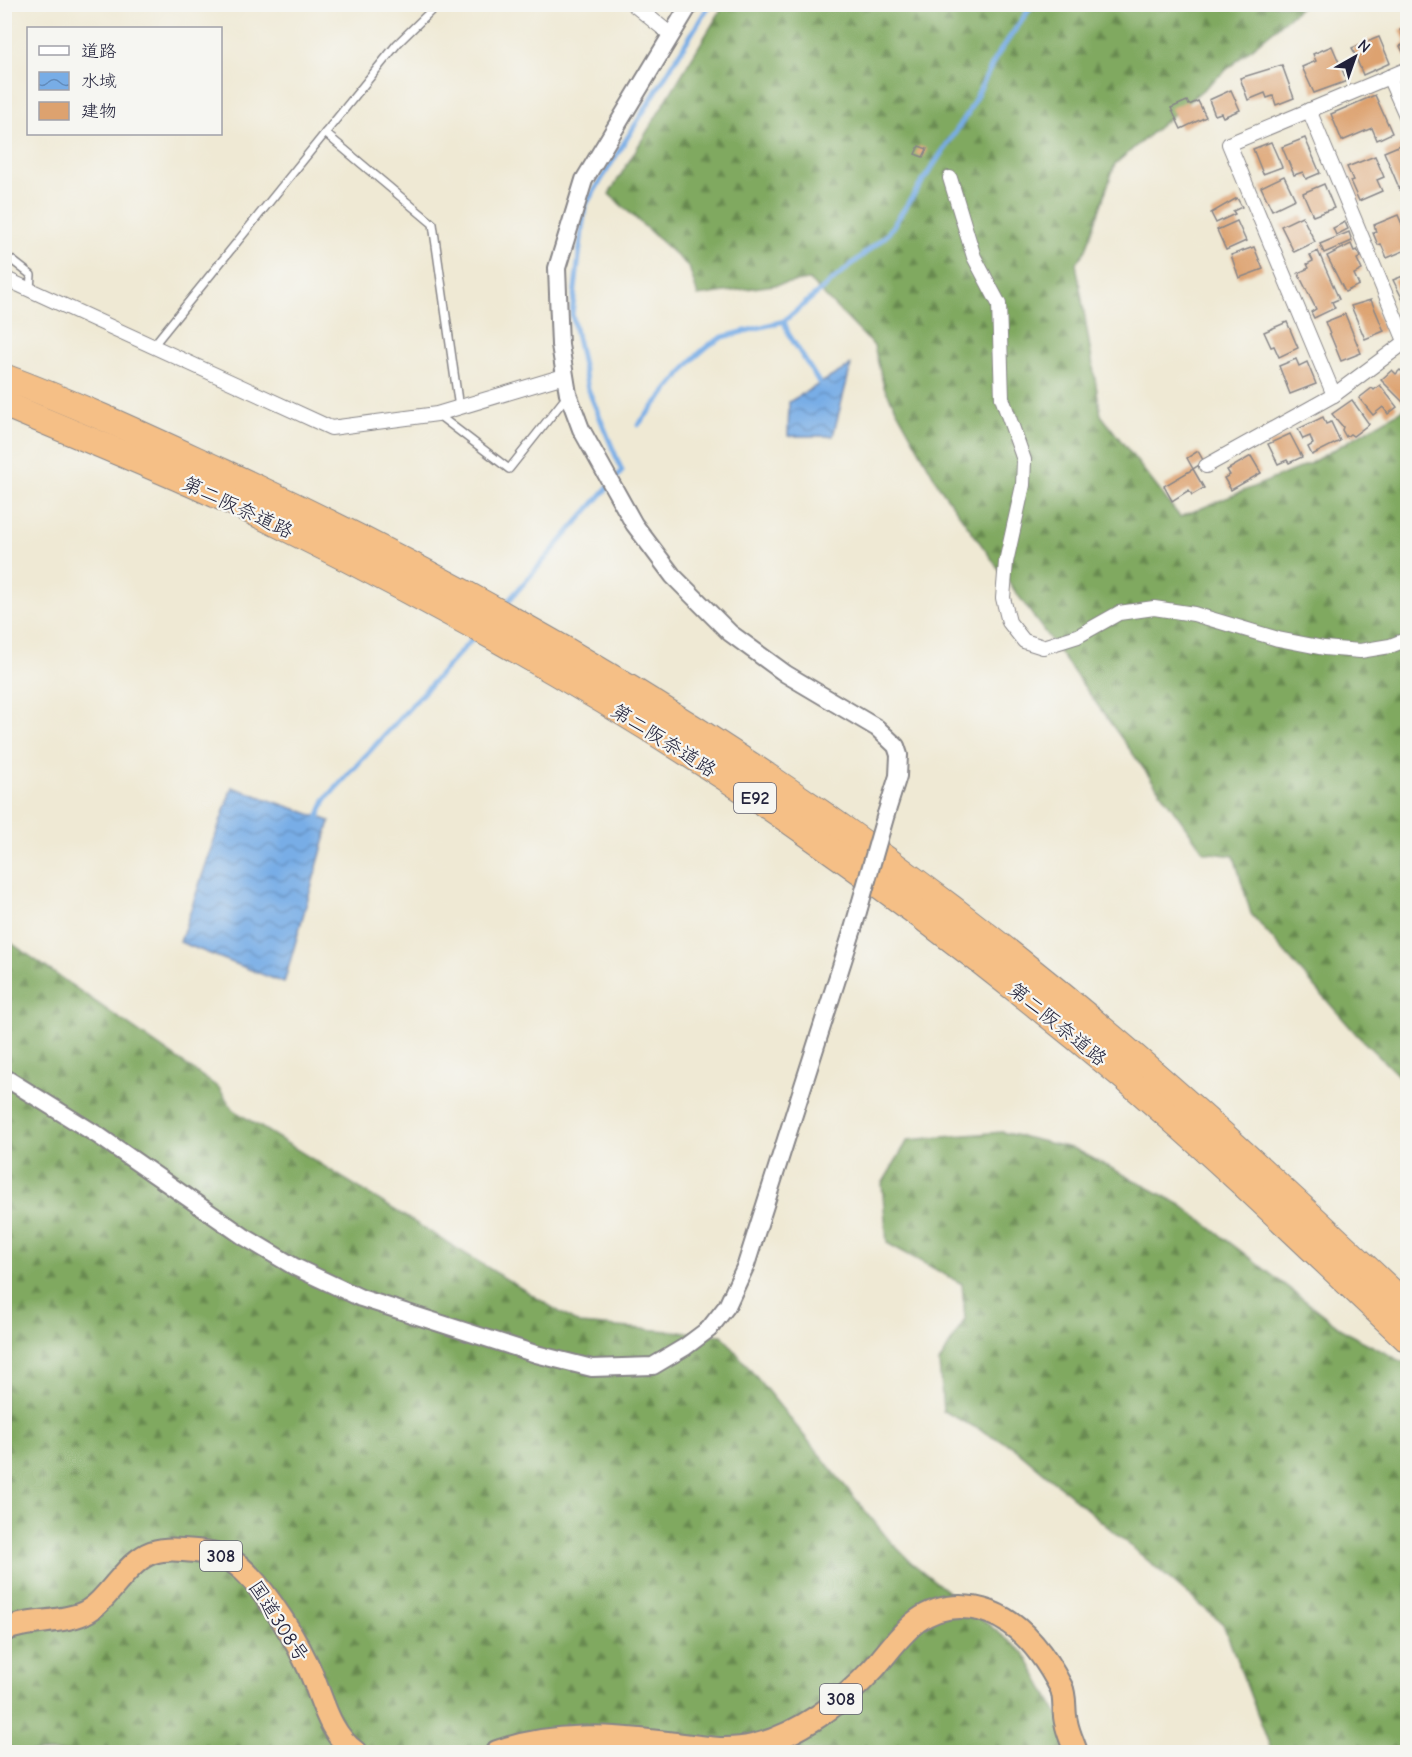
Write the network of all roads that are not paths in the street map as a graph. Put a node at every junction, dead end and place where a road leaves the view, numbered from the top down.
1 (438, 4) edge
2 (633, 4) edge
3 (690, 4) edge
4 (670, 34) junction
5 (1407, 69) edge
6 (1389, 77) junction
7 (1309, 110) junction
8 (1407, 120) edge
9 (325, 133) junction
10 (950, 178) dead end
11 (4, 254) edge
12 (4, 278) edge
13 (30, 290) junction
14 (1406, 340) edge
15 (153, 346) junction
16 (564, 376) junction
17 (4, 377) edge
18 (568, 394) junction
19 (1334, 395) junction
20 (4, 404) edge
21 (459, 408) junction
22 (438, 414) junction
23 (1206, 466) dead end
24 (1407, 639) edge
25 (4, 1077) edge
26 (1407, 1307) edge
27 (1407, 1340) edge
28 (4, 1630) edge
29 (355, 1752) edge
30 (497, 1752) edge
31 (1076, 1752) edge

1 - 9 lane
2 - 4 street
3 - 4 street
4 - 16 street
5 - 6 street
6 - 7 street
6 - 8 street
7 - 14 street
7 - 19 street
9 - 15 lane
9 - 21 lane
10 - 24 street
11 - 13 lane
12 - 13 street
13 - 15 street
14 - 19 street
15 - 22 street
16 - 18 street
16 - 21 street
17 - 26 highway, 第二阪奈道路 / E92
18 - 22 lane
18 - 25 street, bridge
19 - 23 street
20 - 27 highway, 第二阪奈道路 / E92
21 - 22 street
28 - 29 highway, 国道308号 / 308
30 - 31 highway, 308

